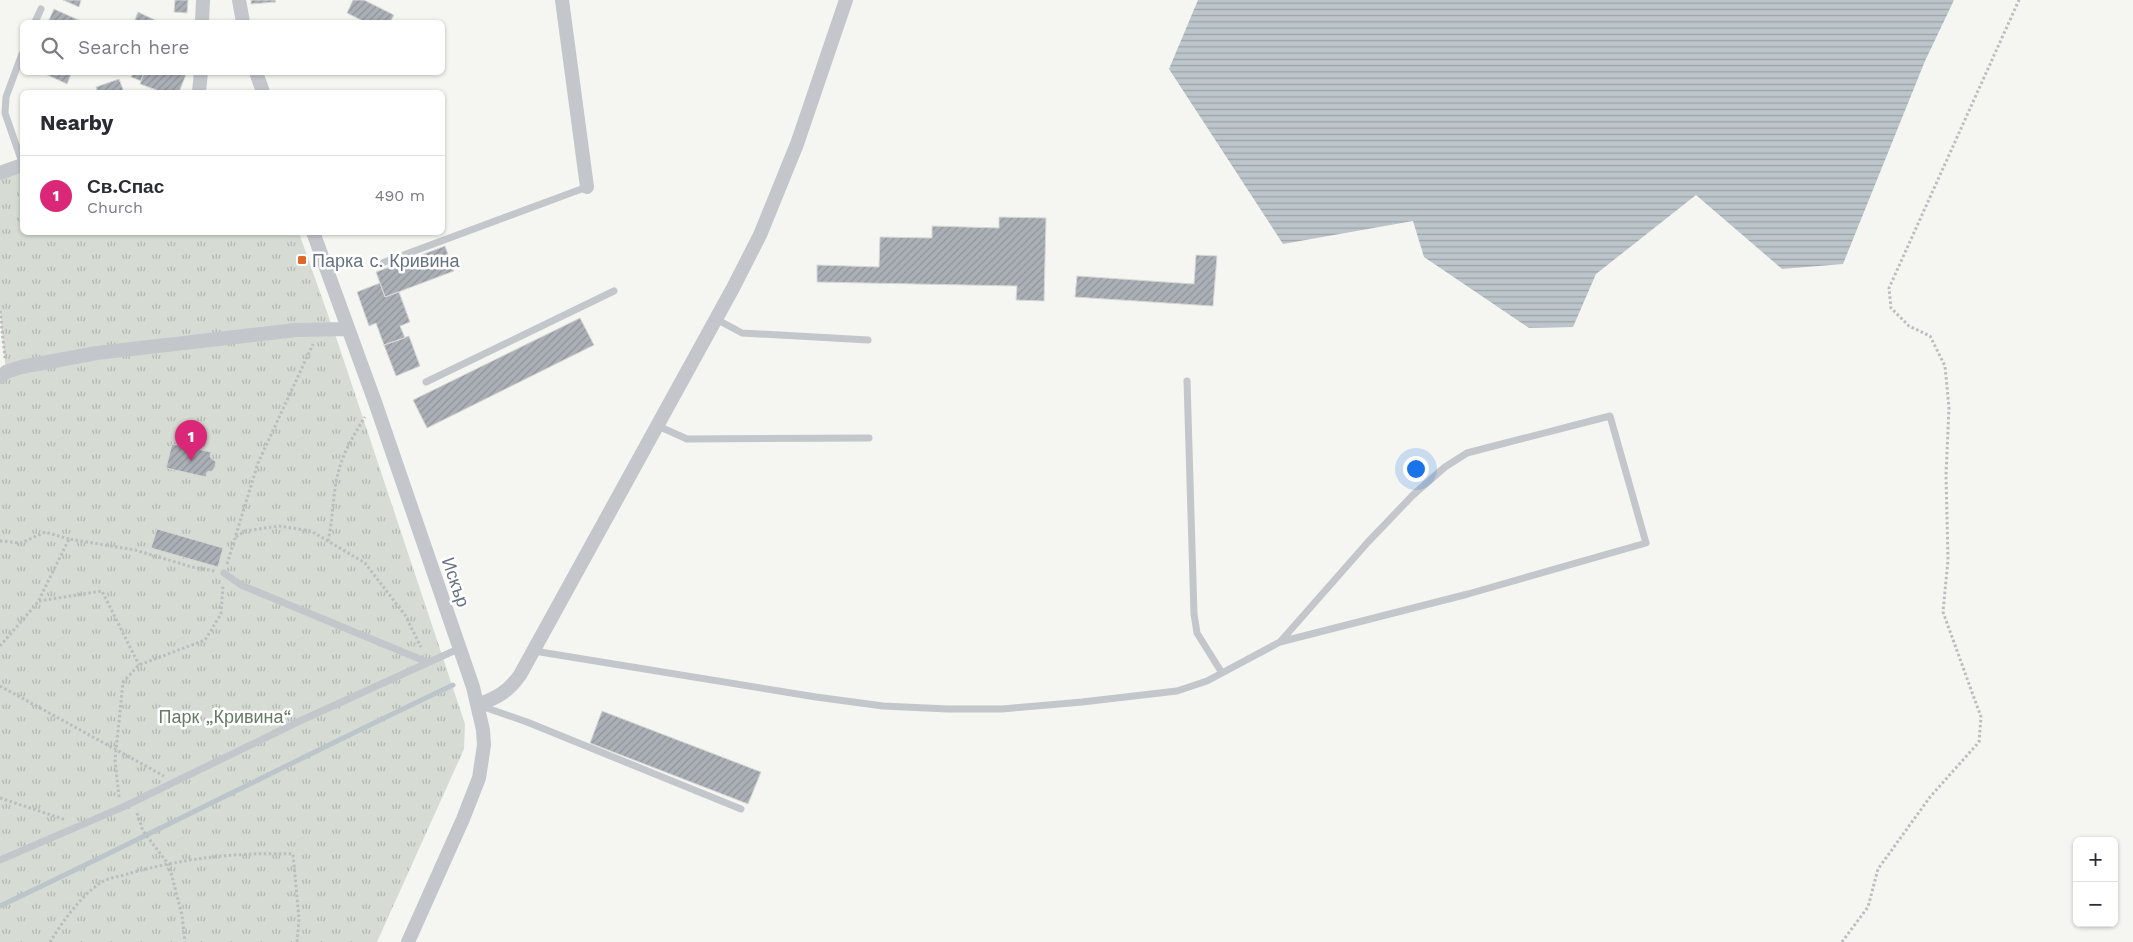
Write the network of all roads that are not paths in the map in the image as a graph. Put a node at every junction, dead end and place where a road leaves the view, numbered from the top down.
1 (203, 0) edge
2 (239, 0) edge
3 (562, 0) edge
4 (846, 0) edge
5 (41, 9) dead end
6 (36, 20) edge
7 (202, 20) edge
8 (243, 20) edge
9 (20, 59) edge
10 (201, 75) edge
11 (257, 75) edge
12 (199, 90) edge
13 (262, 90) edge
14 (20, 158) edge
15 (20, 165) edge
16 (0, 173) edge
17 (587, 187) joint
18 (313, 235) edge
19 (382, 263) dead end
20 (614, 291) dead end
21 (716, 319) junction
22 (347, 329) junction
23 (868, 340) dead end
24 (3, 374) edge
25 (1187, 381) dead end
26 (426, 382) dead end
27 (658, 426) junction
28 (869, 438) dead end
29 (224, 573) road end
30 (1280, 642) junction
31 (458, 649) junction
32 (534, 651) junction
33 (427, 662) junction
34 (1222, 673) junction
35 (478, 705) junction
36 (741, 809) dead end
37 (0, 860) edge
38 (408, 942) edge

1 - 7 street
2 - 8 street
3 - 17 street
4 - 21 street
5 - 6 lane
9 - 14 lane
10 - 12 street
11 - 13 street
15 - 16 street
17 - 19 lane
18 - 22 street, Искър
20 - 26 lane
21 - 23 lane
21 - 27 street
22 - 24 street
22 - 31 street, Искър
25 - 34 lane
27 - 28 lane
27 - 32 street
29 - 33 lane
30 - 30 lane
30 - 34 lane
31 - 33 lane
31 - 35 street, Искър
32 - 34 lane
32 - 35 street
33 - 37 lane
35 - 36 lane
35 - 38 street, Искър

